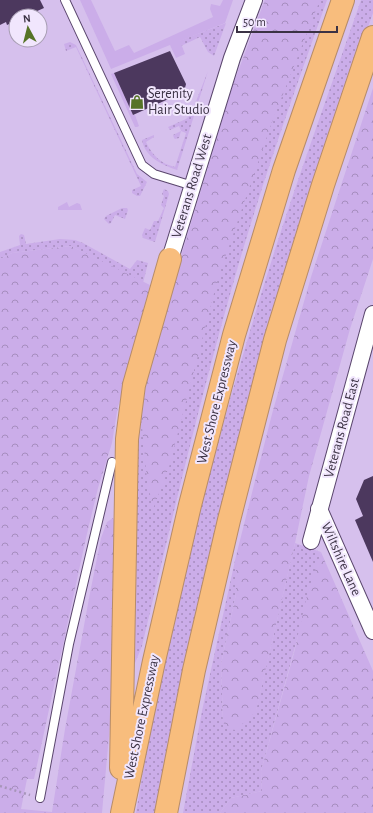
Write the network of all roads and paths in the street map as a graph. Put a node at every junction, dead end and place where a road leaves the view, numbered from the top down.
1 (65, 0) edge
2 (254, 0) edge
3 (343, 0) edge
4 (373, 37) edge
5 (193, 186) junction
6 (170, 259) joint
7 (373, 314) edge
8 (112, 462) dead end
9 (320, 509) junction
10 (311, 541) dead end
11 (373, 631) edge
12 (0, 786) edge
13 (40, 798) joint
14 (121, 813) edge
15 (166, 813) edge

1 - 5 lane
2 - 5 street, Veterans Road West
3 - 14 highway, West Shore Expressway
4 - 15 highway
5 - 6 street, Veterans Road West
6 - 14 highway
7 - 9 street, Veterans Road East
8 - 13 lane
9 - 10 street, Veterans Road East
9 - 11 street, Wiltshire Lane
12 - 13 path

